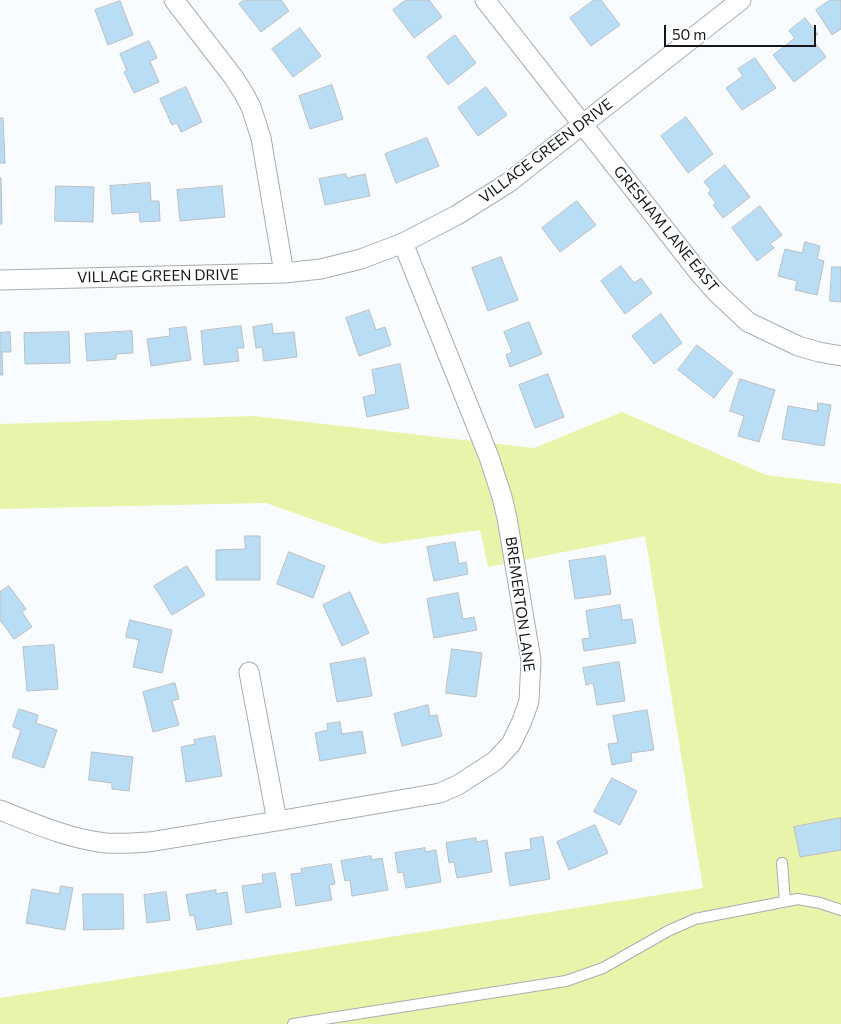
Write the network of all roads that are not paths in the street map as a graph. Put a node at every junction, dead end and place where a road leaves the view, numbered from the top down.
1 (174, 0) edge
2 (485, 0) edge
3 (741, 0) edge
4 (583, 124) junction
5 (403, 243) junction
6 (284, 273) junction
7 (0, 280) edge
8 (841, 356) edge
9 (249, 672) dead end
10 (0, 810) edge
11 (277, 821) junction
12 (782, 863) dead end
13 (785, 901) junction
14 (841, 910) edge
15 (293, 1024) edge

1 - 6 street
2 - 4 street, GRESHAM LANE EAST
3 - 4 street, VILLAGE GREEN DRIVE
4 - 5 street, VILLAGE GREEN DRIVE
4 - 8 street, GRESHAM LANE EAST
5 - 6 street, VILLAGE GREEN DRIVE
5 - 11 street, BREMERTON LANE
6 - 7 street, VILLAGE GREEN DRIVE
9 - 11 street
10 - 11 street, BREMERTON LANE
12 - 13 lane
13 - 14 lane
13 - 15 lane

